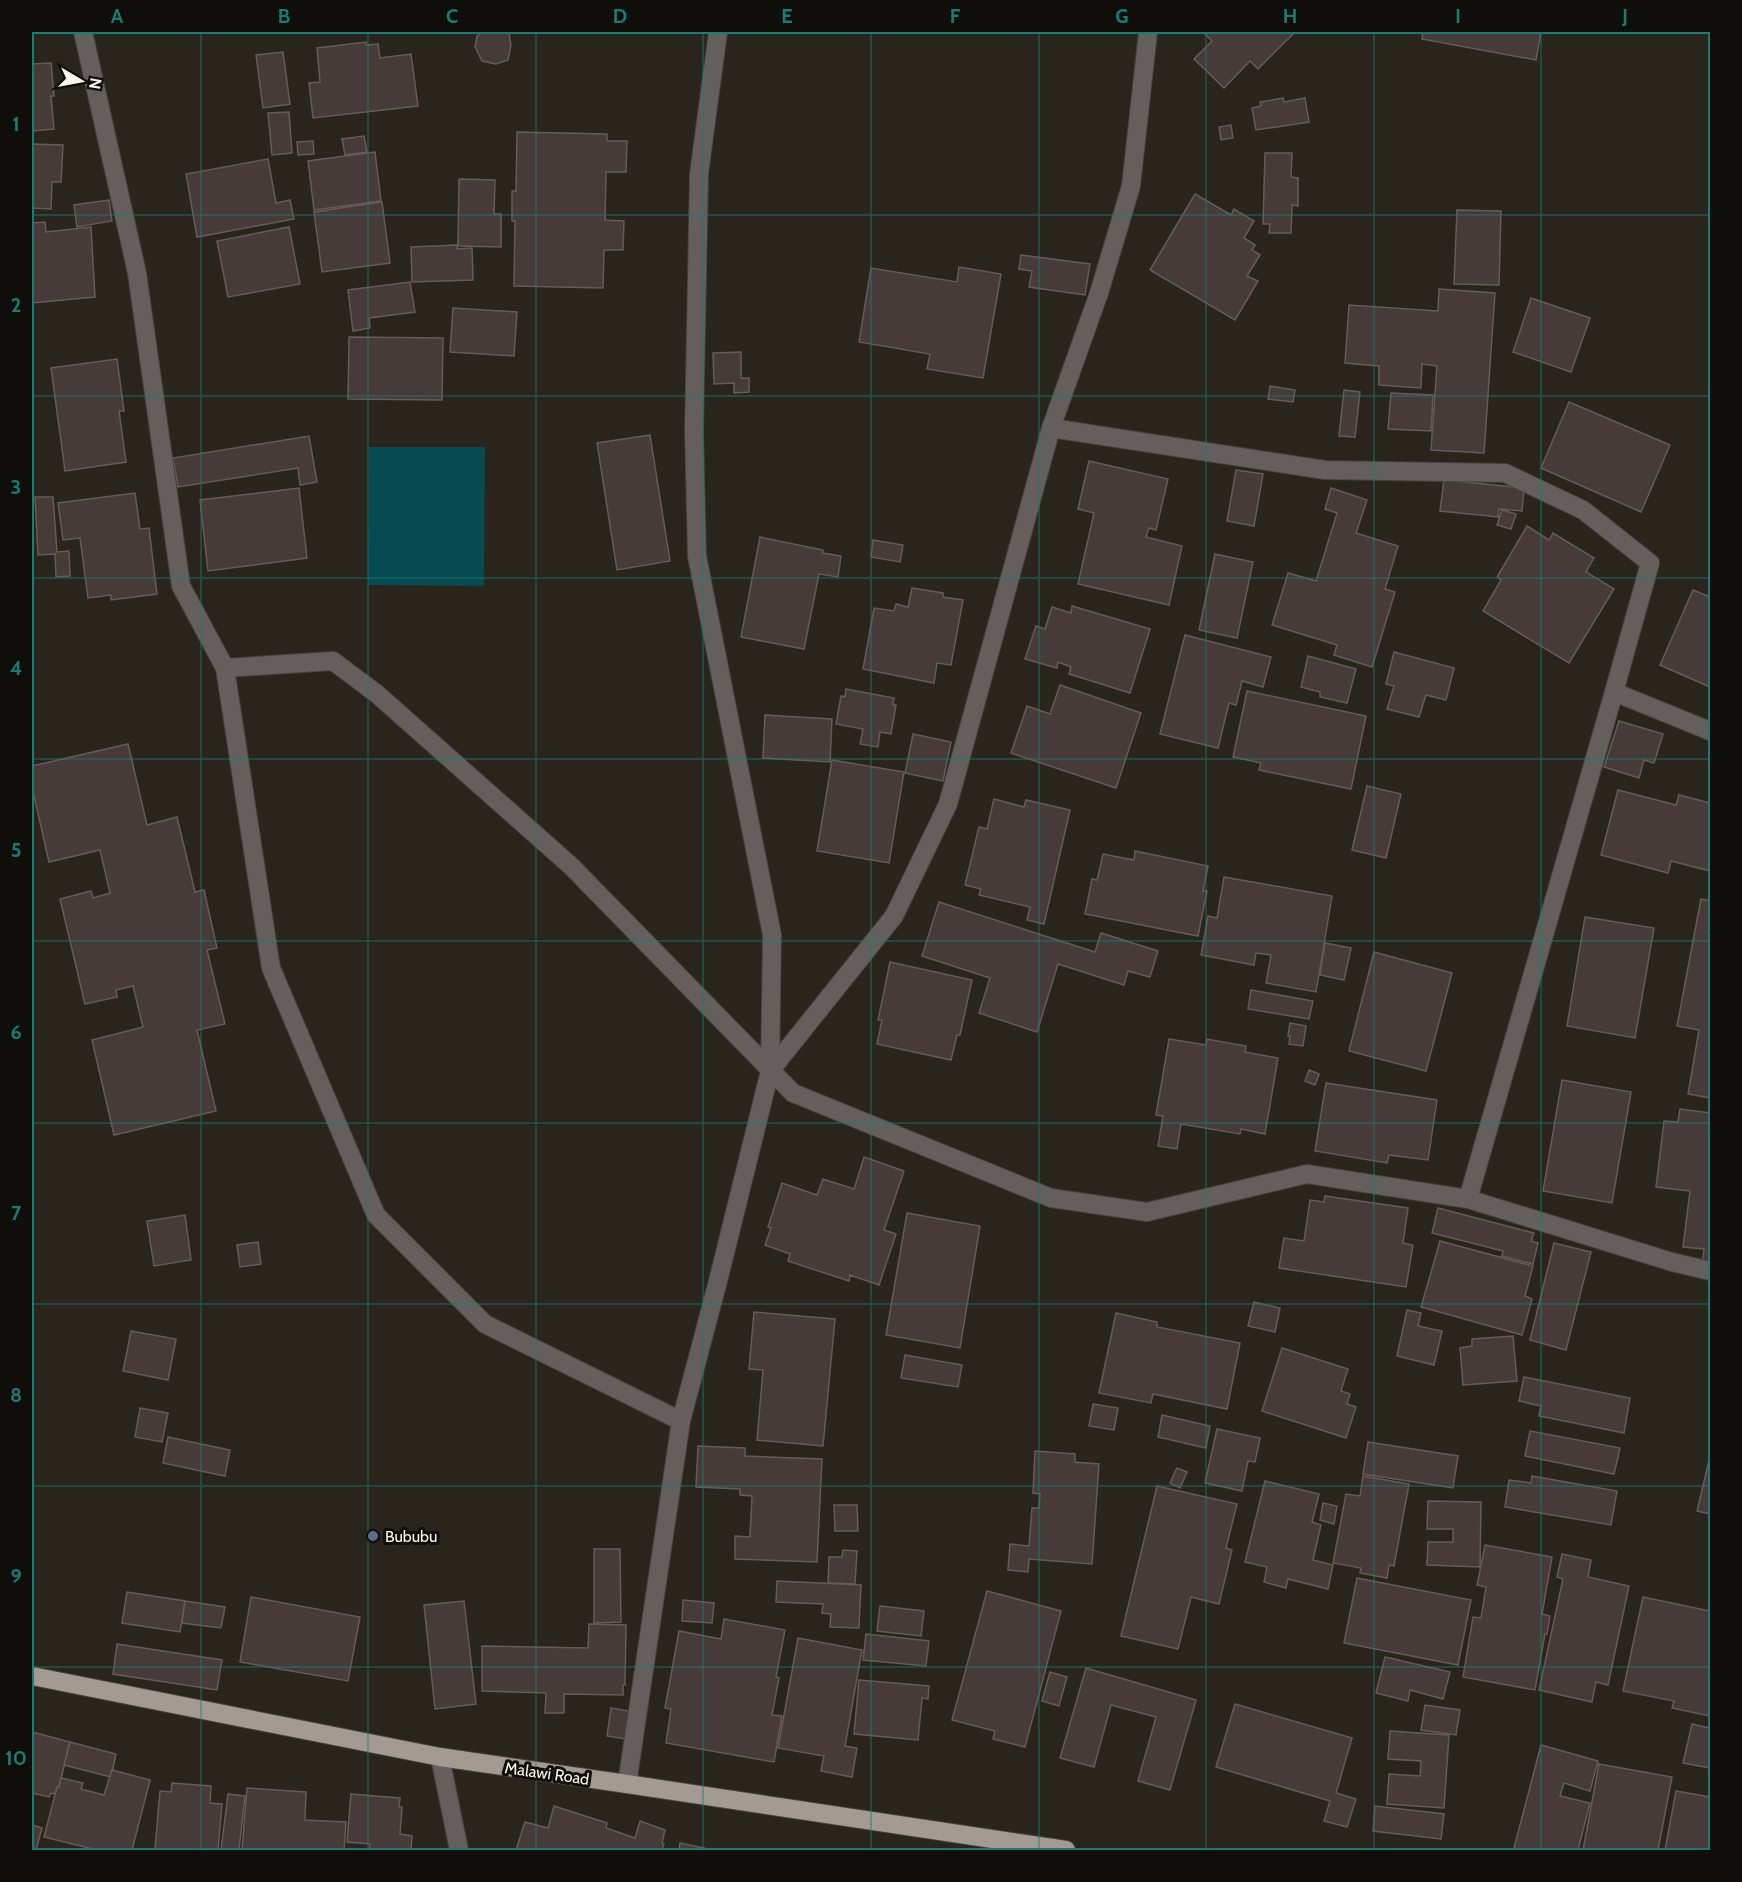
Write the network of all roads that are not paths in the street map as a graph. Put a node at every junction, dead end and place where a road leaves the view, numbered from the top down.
1 (83, 32) edge
2 (718, 32) edge
3 (1148, 32) edge
4 (1051, 428) junction
5 (225, 668) junction
6 (1614, 692) junction
7 (1710, 731) edge
8 (770, 1071) junction
9 (1468, 1199) junction
10 (1710, 1271) edge
11 (681, 1421) junction
12 (32, 1676) edge
13 (440, 1757) junction
14 (627, 1784) junction
15 (459, 1851) edge
16 (1066, 1851) edge

1 - 5 street
2 - 8 street
3 - 4 street
4 - 6 street
4 - 8 street
5 - 8 street
5 - 11 street
6 - 7 street
6 - 9 street
8 - 9 street
8 - 11 street
9 - 10 street
11 - 14 street
12 - 13 main road, Malawi Road
13 - 14 main road, Malawi Road
13 - 15 street
14 - 16 main road, Malawi Road

